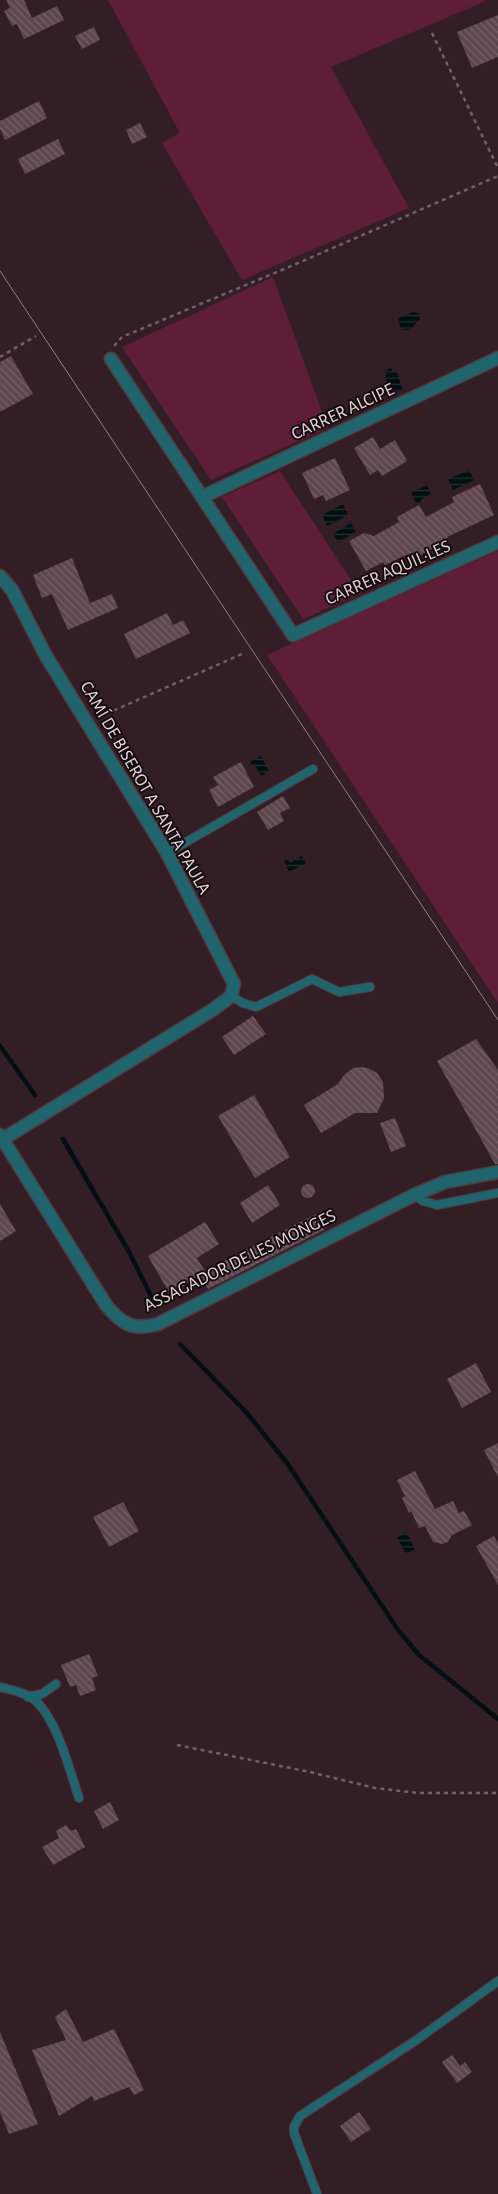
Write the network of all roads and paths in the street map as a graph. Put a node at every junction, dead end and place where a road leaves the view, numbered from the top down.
1 (432, 33) dead end
2 (498, 168) edge
3 (498, 176) edge
4 (36, 336) dead end
5 (0, 357) edge
6 (498, 358) edge
7 (110, 359) joint
8 (202, 497) junction
9 (498, 542) edge
10 (0, 576) edge
11 (242, 654) dead end
12 (86, 723) junction
13 (313, 769) dead end
14 (167, 853) junction
15 (370, 987) dead end
16 (231, 996) junction
17 (1, 1137) edge
18 (498, 1172) edge
19 (498, 1193) edge
20 (414, 1195) junction
21 (56, 1684) dead end
22 (0, 1687) edge
23 (28, 1697) junction
24 (177, 1745) dead end
25 (498, 1793) edge
26 (79, 1798) dead end
27 (498, 1981) edge
28 (317, 2194) edge

1 - 2 path
3 - 7 path
4 - 5 path
6 - 8 street, CARRER ALCIPE
7 - 8 street
8 - 9 street, CARRER AQUIL·LES
10 - 12 street, CAMÍ DE BISEROT A SANTA PAULA
11 - 12 path
12 - 14 street, CAMÍ DE BISEROT A SANTA PAULA
13 - 14 lane
14 - 16 street, CAMÍ DE BISEROT A SANTA PAULA
15 - 16 lane
16 - 17 street
17 - 20 street, ASSAGADOR DE LES MONGES
18 - 20 street, ASSAGADOR DE LES MONGES
19 - 20 lane
21 - 23 lane
22 - 23 lane
23 - 26 lane
24 - 25 path
27 - 28 lane

